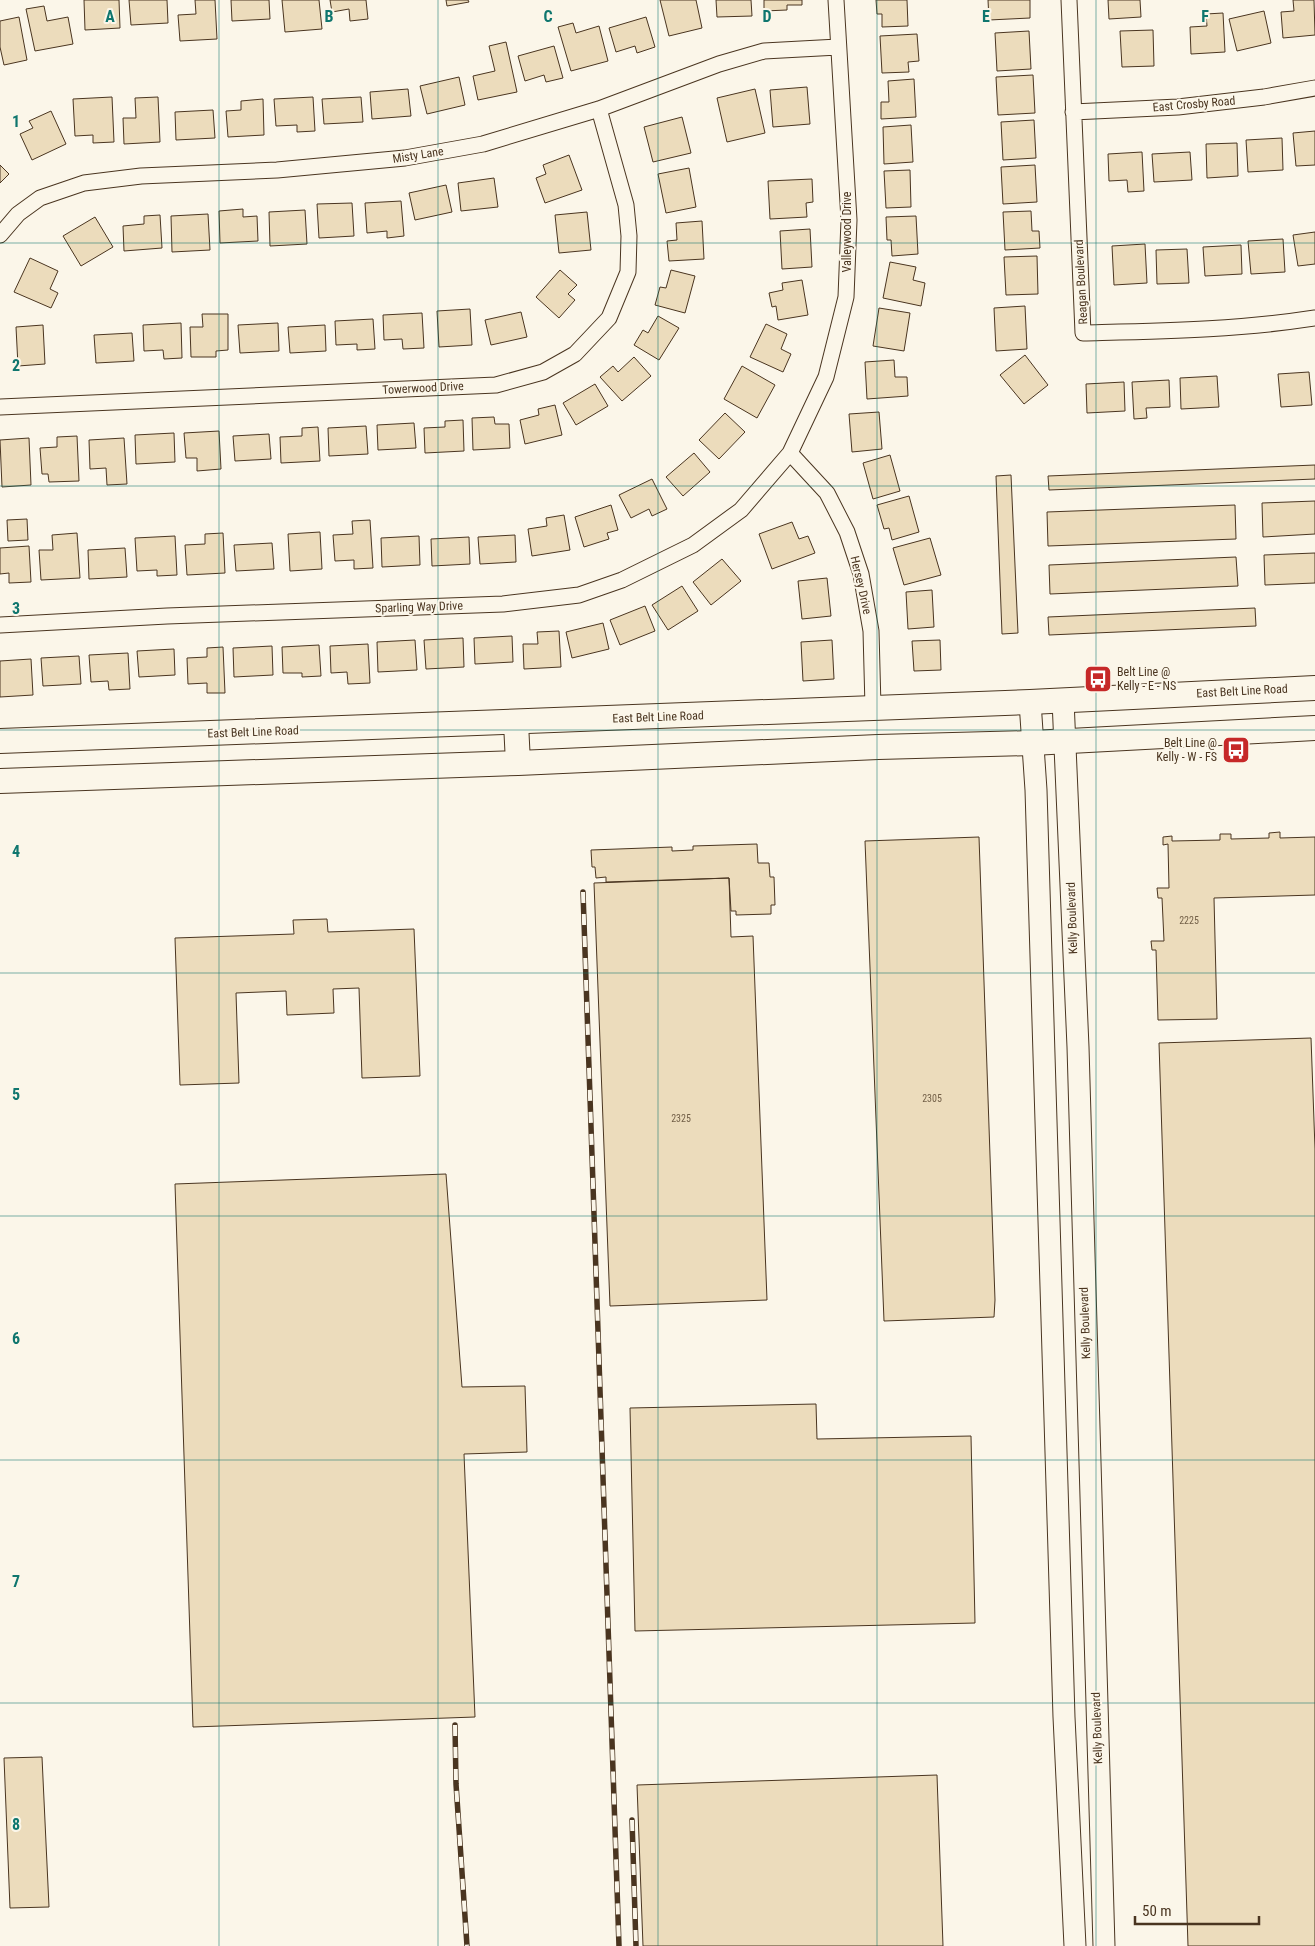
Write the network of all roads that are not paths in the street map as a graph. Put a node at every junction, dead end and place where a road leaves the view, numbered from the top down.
1 (836, 0) edge
2 (1069, 0) edge
3 (838, 47) junction
4 (1315, 88) edge
5 (599, 109) junction
6 (1073, 112) junction
7 (0, 235) edge
8 (1315, 318) edge
9 (0, 407) edge
10 (790, 453) junction
11 (0, 625) edge
12 (1315, 688) edge
13 (1063, 700) junction
14 (1030, 702) junction
15 (873, 707) junction
16 (516, 722) junction
17 (1315, 728) edge
18 (0, 741) edge
19 (1066, 741) junction
20 (1032, 743) junction
21 (518, 763) junction
22 (0, 781) edge
23 (1078, 1047) junction
24 (1044, 1050) junction
25 (1085, 1310) junction
26 (1052, 1311) junction
27 (1064, 1716) junction
28 (1096, 1716) junction
29 (1075, 1946) edge
30 (1104, 1946) edge

1 - 3 street, Valleywood Drive
2 - 6 street, Reagan Boulevard
3 - 5 street, Misty Lane
3 - 10 street, Valleywood Drive
4 - 6 street, East Crosby Road
5 - 7 street, Misty Lane
5 - 9 street, Towerwood Drive
6 - 8 street, Reagan Boulevard
10 - 11 street, Sparling Way Drive
10 - 15 street, Hersey Drive
12 - 13 main road, East Belt Line Road
13 - 14 main road, East Belt Line Road
13 - 19 street, Kelly Boulevard
14 - 15 main road, East Belt Line Road
14 - 20 street
15 - 16 main road, East Belt Line Road
16 - 18 main road, East Belt Line Road
16 - 21 main road
17 - 19 main road
19 - 20 main road
19 - 23 street, Kelly Boulevard
20 - 21 main road
20 - 24 street
21 - 22 main road
23 - 24 street
23 - 25 street, Kelly Boulevard
24 - 26 street
25 - 26 street
25 - 28 street, Kelly Boulevard
26 - 27 street
27 - 28 street
27 - 29 street
28 - 30 street, Kelly Boulevard

